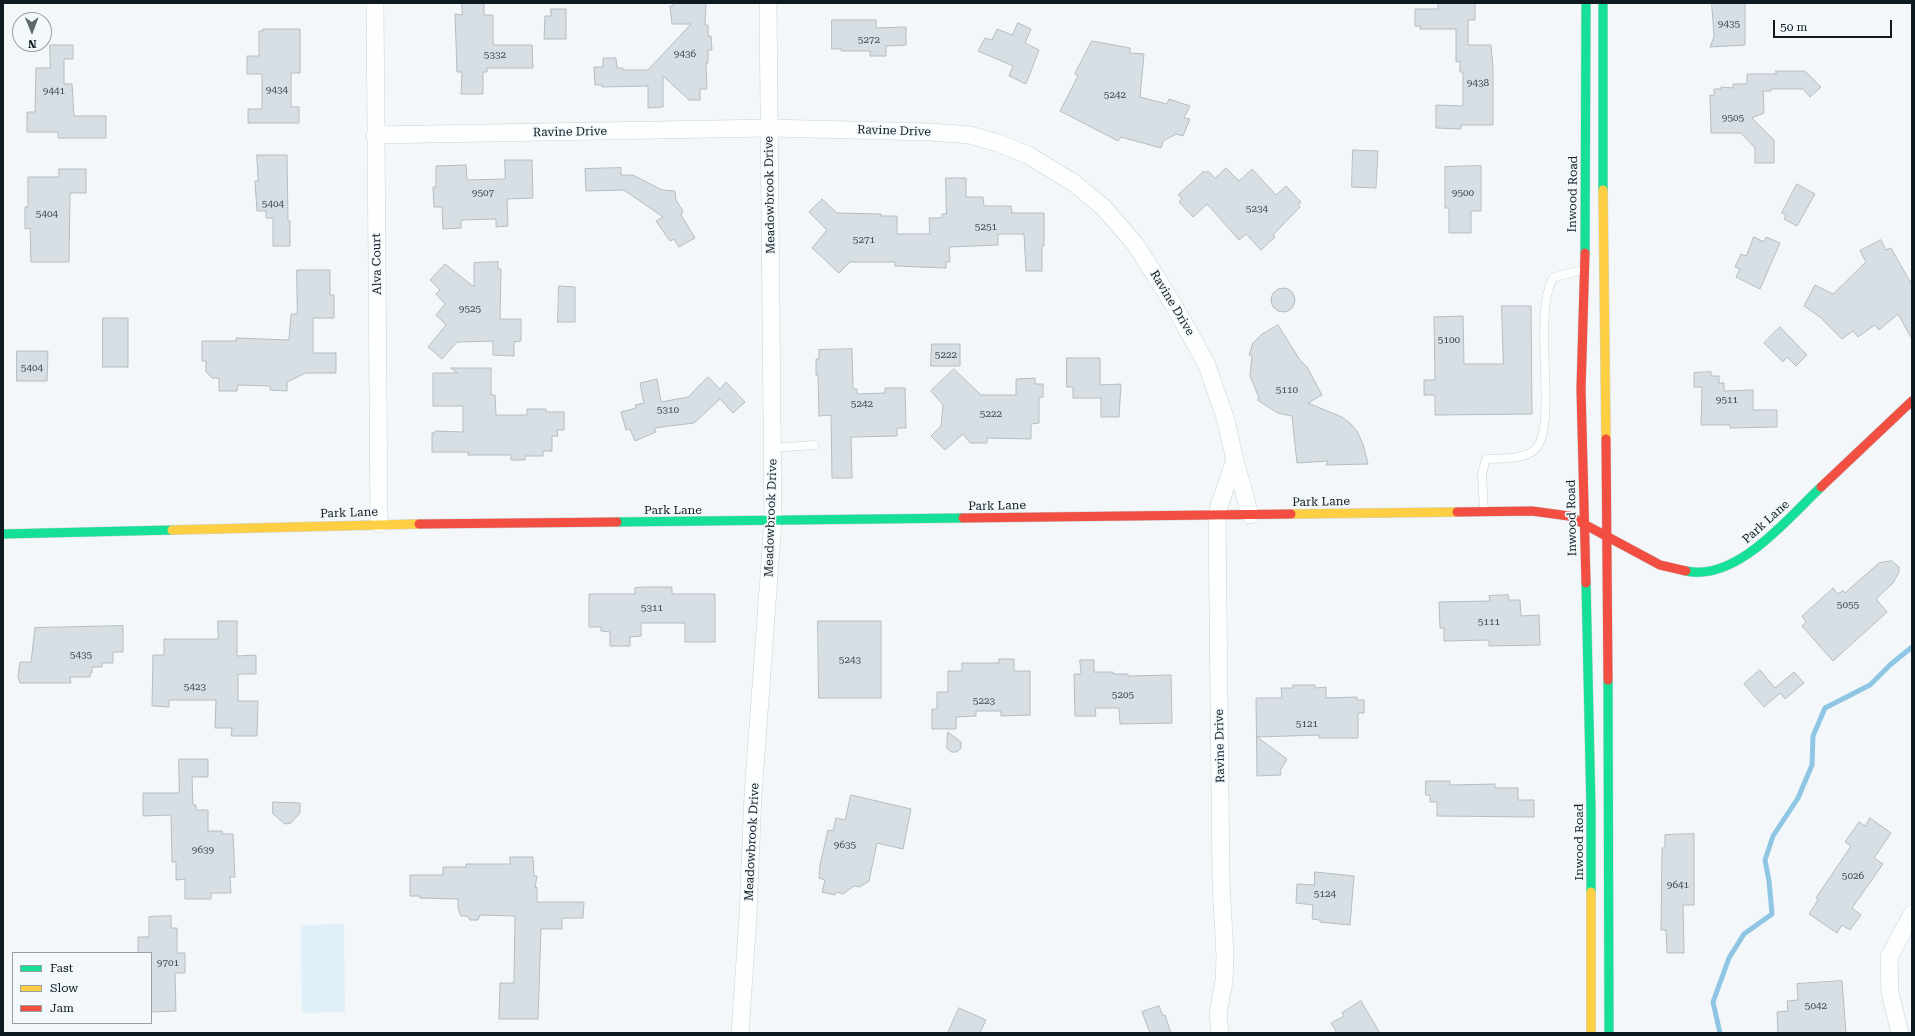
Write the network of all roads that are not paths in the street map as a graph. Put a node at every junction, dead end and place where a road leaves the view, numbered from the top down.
1 (375, 3) edge
2 (768, 3) edge
3 (1586, 3) edge
4 (1604, 3) edge
5 (1603, 50) junction
6 (1587, 51) junction
7 (769, 128) junction
8 (375, 135) junction
9 (1604, 248) junction
10 (1585, 249) junction
11 (1584, 270) junction
12 (1912, 400) edge
13 (814, 444) dead end
14 (773, 448) junction
15 (1235, 460) junction
16 (1484, 512) junction
17 (1250, 515) junction
18 (1217, 516) junction
19 (773, 521) junction
20 (380, 524) junction
21 (1584, 524) junction
22 (3, 534) edge
23 (1608, 536) junction
24 (1608, 808) junction
25 (1591, 810) junction
26 (1912, 914) edge
27 (1609, 992) junction
28 (1592, 993) junction
29 (740, 1033) edge
30 (1220, 1033) edge
31 (1591, 1033) edge
32 (1609, 1033) edge
33 (1900, 1033) edge

1 - 8 street, Alva Court
2 - 7 street, Meadowbrook Drive
3 - 6 main road, Inwood Road
4 - 5 main road
5 - 6 main road
5 - 9 main road
6 - 10 main road, Inwood Road
7 - 8 street, Ravine Drive
7 - 14 street, Meadowbrook Drive
7 - 15 street, Ravine Drive
8 - 20 street, Alva Court
9 - 10 main road
9 - 23 main road
10 - 11 main road, Inwood Road
11 - 16 lane
11 - 21 main road, Inwood Road
12 - 23 main road, Park Lane
13 - 14 lane
14 - 19 street, Meadowbrook Drive
15 - 17 street, Ravine Drive
15 - 18 street, Ravine Drive
16 - 17 main road, Park Lane
16 - 21 main road, Park Lane
17 - 18 main road, Park Lane
18 - 19 main road, Park Lane
18 - 30 street, Ravine Drive
19 - 20 main road, Park Lane
19 - 29 street, Meadowbrook Drive
20 - 22 main road, Park Lane
21 - 23 main road, Park Lane
21 - 25 main road, Inwood Road
23 - 24 main road
24 - 25 main road
24 - 27 main road
25 - 28 main road, Inwood Road
26 - 33 street
27 - 28 main road
27 - 32 main road
28 - 31 main road, Inwood Road

